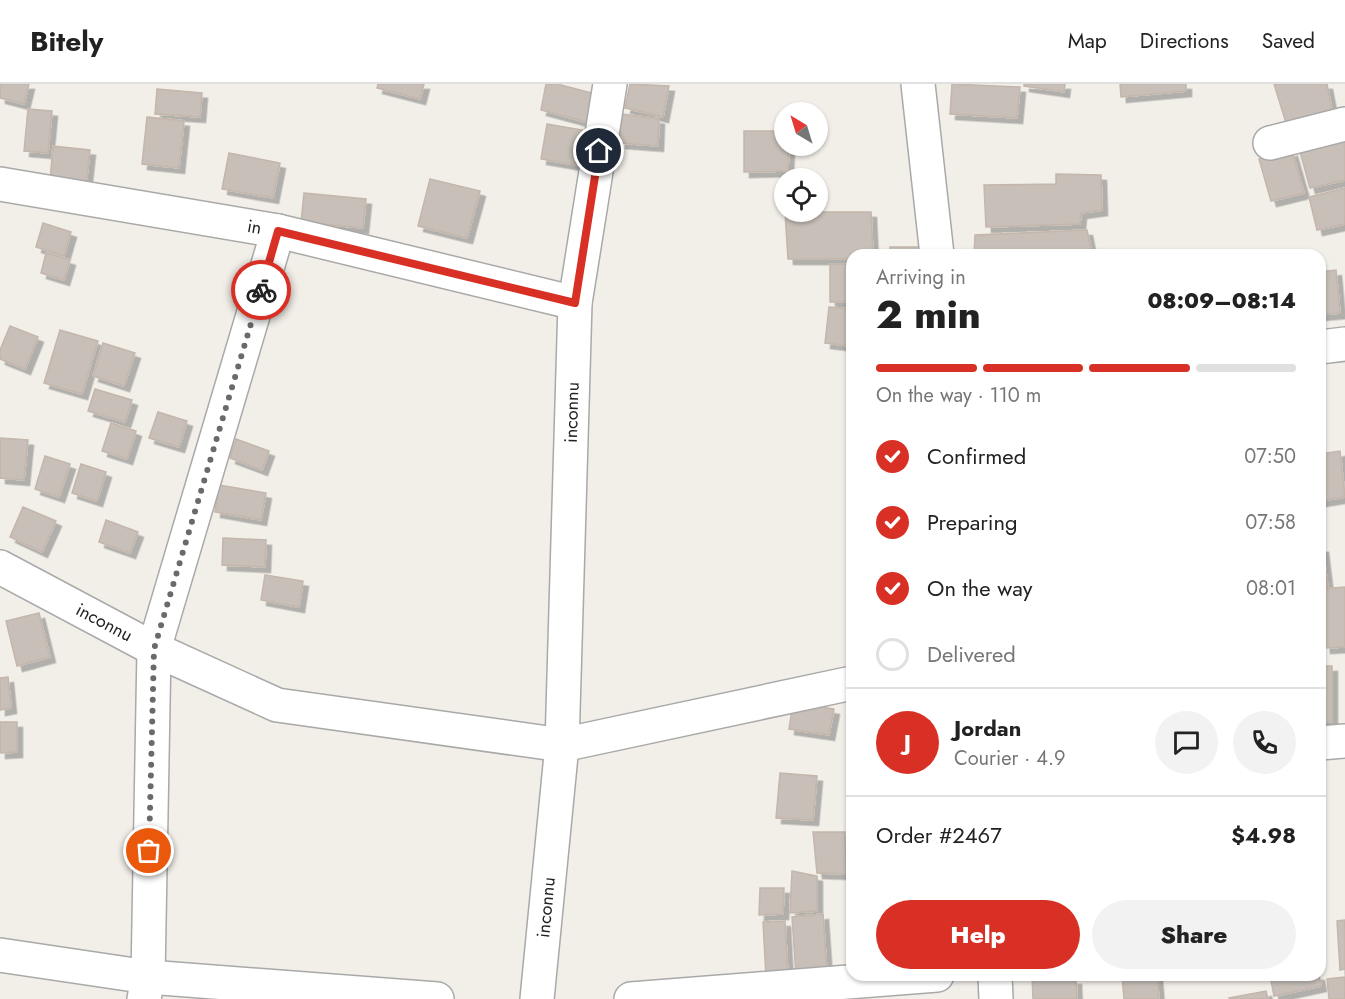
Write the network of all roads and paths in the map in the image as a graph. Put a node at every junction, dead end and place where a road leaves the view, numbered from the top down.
1 (610, 84) edge
2 (918, 84) edge
3 (1345, 124) edge
4 (1270, 143) dead end
5 (0, 184) edge
6 (278, 231) junction
7 (936, 249) edge
8 (575, 303) junction
9 (1345, 344) edge
10 (1326, 346) edge
11 (0, 567) edge
12 (154, 649) junction
13 (846, 684) edge
14 (1345, 741) edge
15 (1326, 743) edge
16 (562, 745) junction
17 (0, 955) edge
18 (860, 981) edge
19 (995, 981) edge
20 (146, 988) edge
21 (437, 999) edge
22 (537, 999) edge
23 (631, 999) edge
24 (996, 999) edge

1 - 8 street, inconnu
2 - 7 street
3 - 4 street
5 - 6 street, in
6 - 8 street, in
6 - 12 street
8 - 16 street, inconnu
9 - 10 street
11 - 12 street, inconnu
12 - 16 street, inconnu
12 - 20 street
13 - 16 street, inconnu
14 - 15 street
16 - 22 street, inconnu
17 - 20 street
18 - 23 street
19 - 24 street
20 - 21 street

